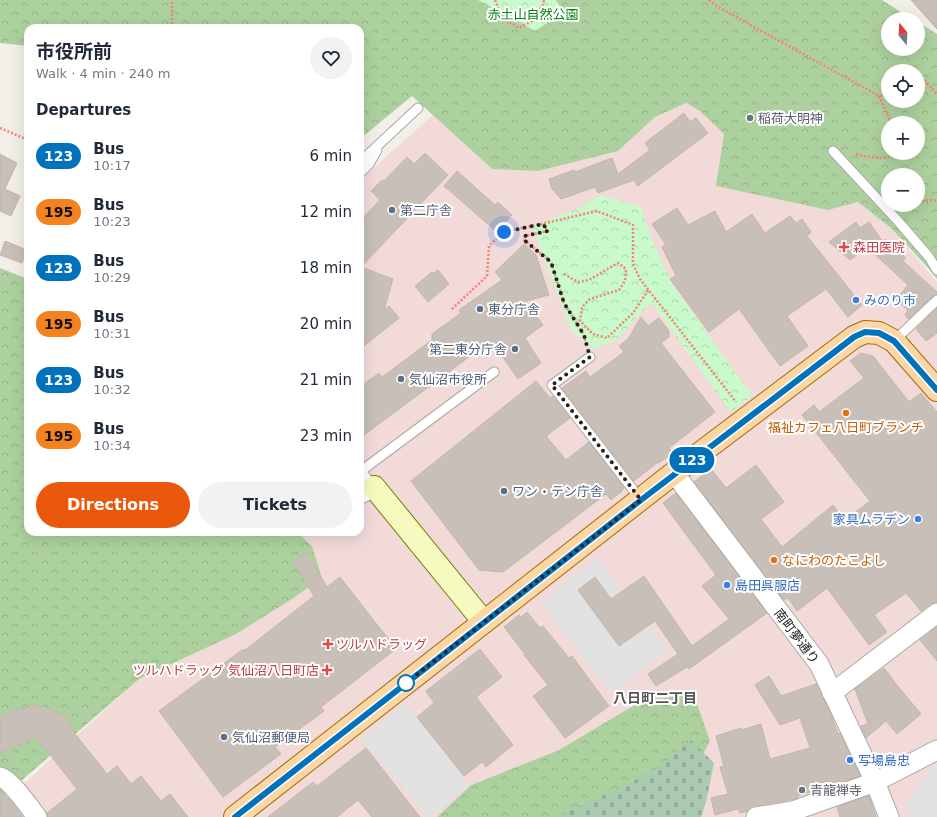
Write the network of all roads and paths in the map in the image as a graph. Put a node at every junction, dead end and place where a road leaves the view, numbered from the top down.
1 (172, 0) edge
2 (495, 0) edge
3 (544, 0) edge
4 (709, 0) edge
5 (172, 24) edge
6 (925, 81) edge
7 (937, 94) edge
8 (879, 96) joint
9 (418, 108) dead end
10 (888, 116) edge
11 (0, 128) edge
12 (24, 138) edge
13 (382, 142) junction
14 (833, 151) joint
15 (364, 158) edge
16 (881, 158) edge
17 (364, 169) edge
18 (925, 201) edge
19 (937, 201) edge
20 (543, 224) junction
21 (937, 270) edge
22 (564, 274) dead end
23 (649, 289) junction
24 (937, 300) edge
25 (452, 309) dead end
26 (894, 341) junction
27 (590, 357) joint
28 (494, 372) dead end
29 (937, 390) edge
30 (748, 418) junction
31 (364, 469) edge
32 (674, 473) junction
33 (364, 481) edge
34 (367, 491) edge
35 (641, 500) junction
36 (937, 613) edge
37 (484, 622) junction
38 (832, 693) junction
39 (937, 750) edge
40 (0, 778) edge
41 (875, 782) junction
42 (38, 817) edge
43 (235, 817) edge
44 (756, 817) edge
45 (889, 817) edge

1 - 5 path
2 - 3 path
4 - 8 path
6 - 7 path
8 - 10 path
9 - 13 lane
11 - 12 path
13 - 15 lane
13 - 17 lane
14 - 16 path
14 - 21 lane
18 - 19 path
20 - 23 path
20 - 25 path
20 - 27 path
22 - 23 path
23 - 30 path
24 - 26 lane
26 - 29 main road
26 - 30 main road
27 - 35 lane
28 - 31 lane
30 - 32 main road
32 - 35 main road
32 - 38 street, 南町夢通り
33 - 34 lane
34 - 37 street
35 - 37 main road
36 - 38 street
37 - 43 main road
38 - 41 street, 南町夢通り
39 - 41 street
40 - 42 street
41 - 44 street
41 - 45 street, 南町夢通り

